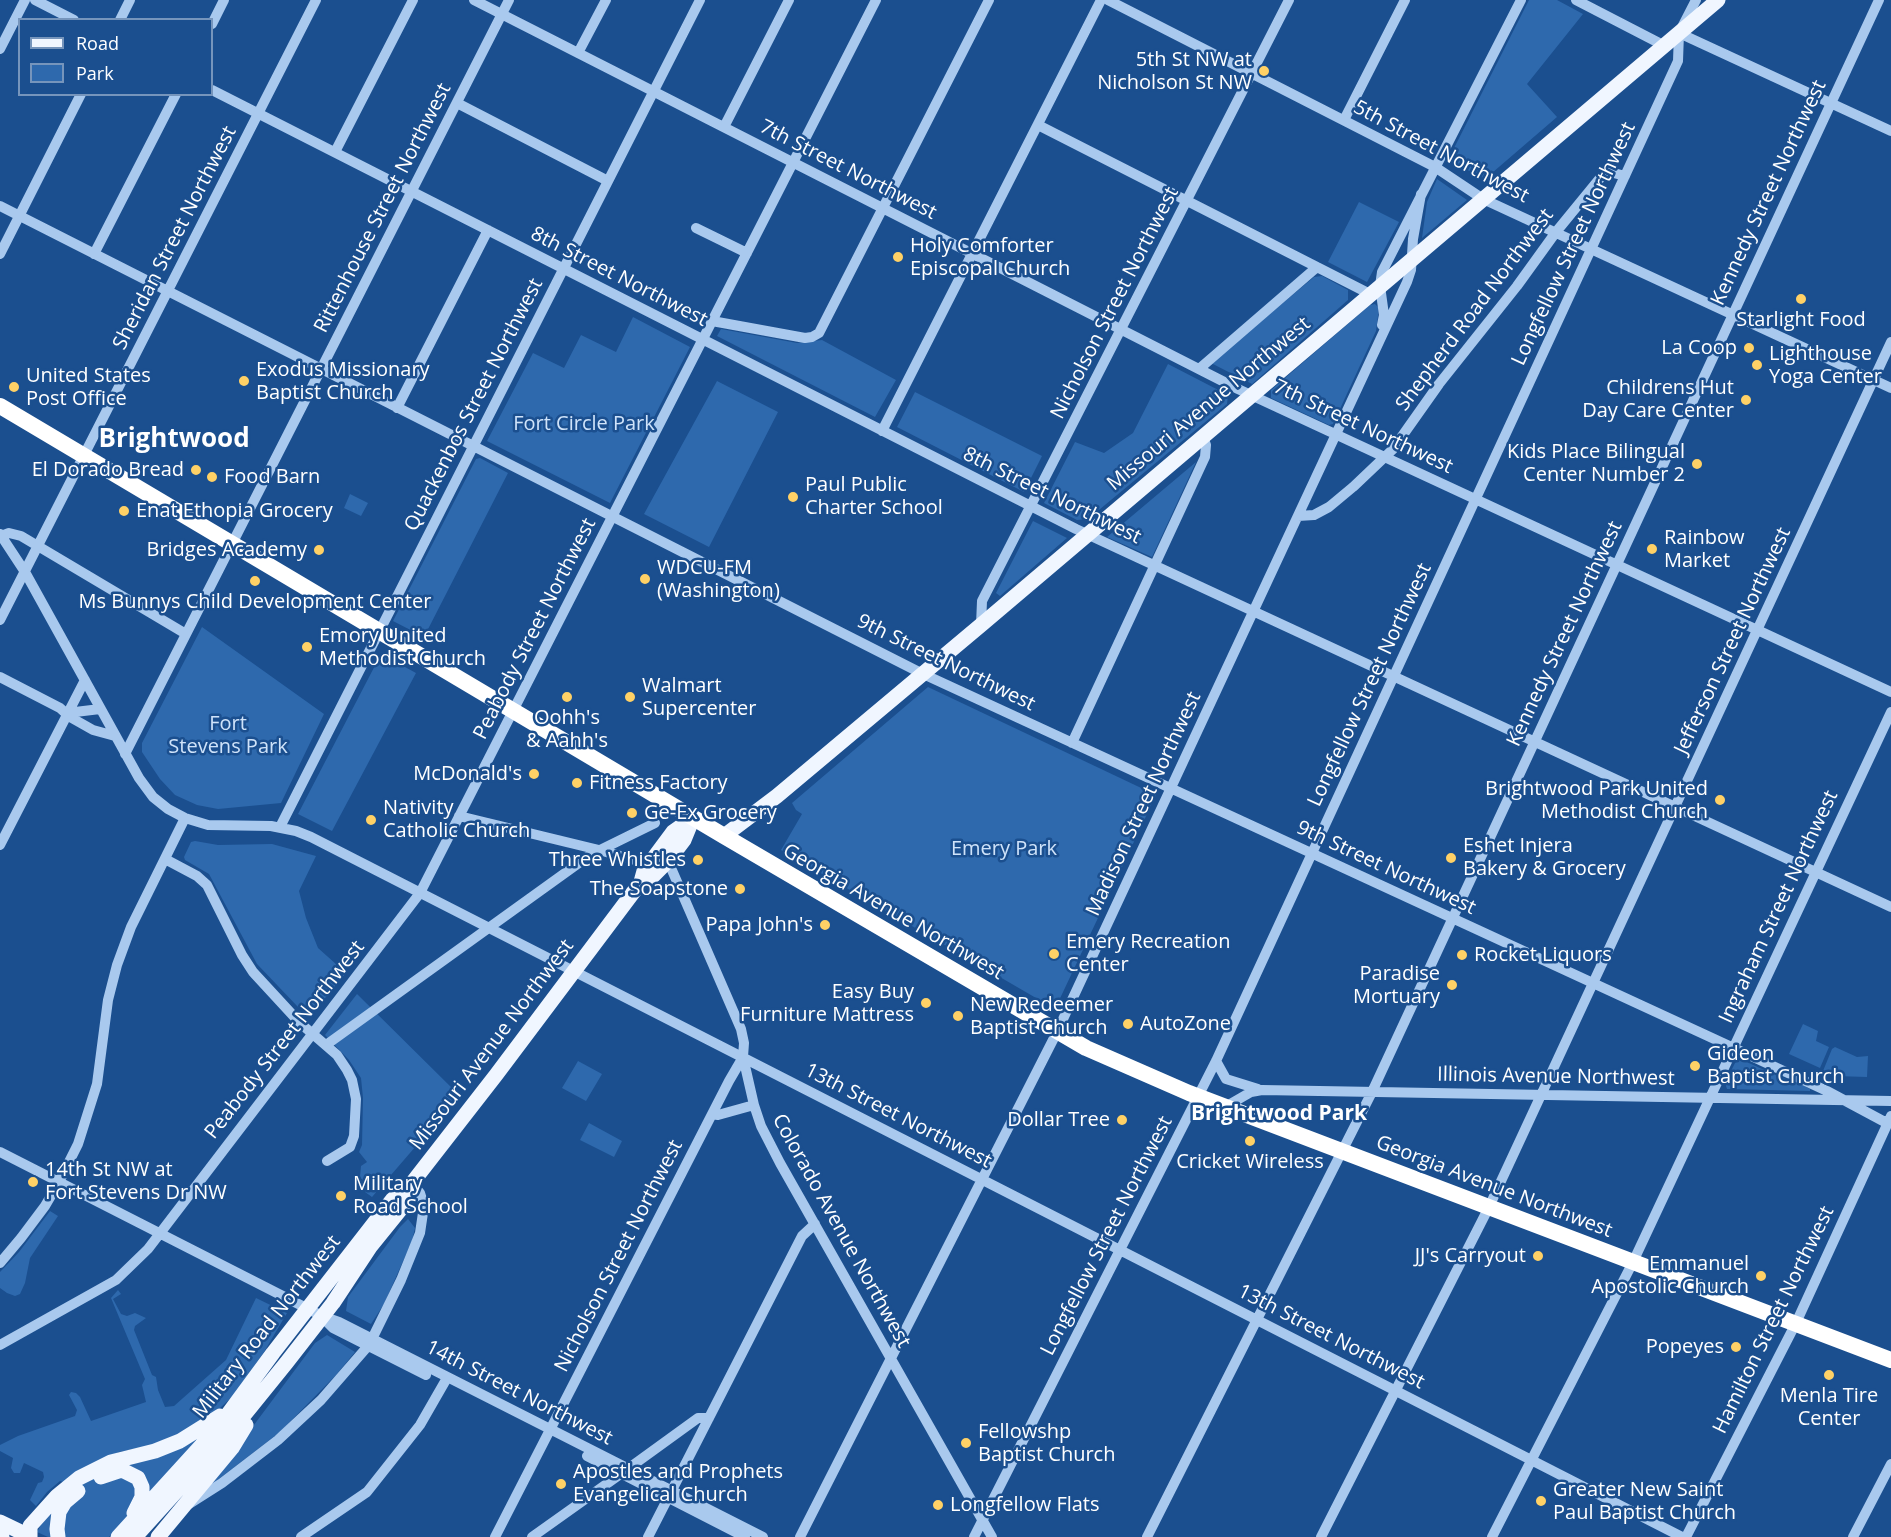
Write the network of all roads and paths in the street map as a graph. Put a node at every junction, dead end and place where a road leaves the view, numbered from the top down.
1 (25, 0) edge
2 (35, 0) edge
3 (130, 0) edge
4 (224, 0) edge
5 (316, 0) edge
6 (413, 0) edge
7 (474, 0) edge
8 (509, 0) edge
9 (606, 0) edge
10 (700, 0) edge
11 (789, 0) edge
12 (876, 0) edge
13 (989, 0) edge
14 (1101, 0) edge
15 (1108, 0) edge
16 (1289, 0) edge
17 (1405, 0) edge
18 (1521, 0) edge
19 (1579, 0) edge
20 (1696, 0) edge
21 (1718, 0) edge
22 (1879, 0) edge
23 (502, 14) junction
24 (70, 18) edge
25 (121, 18) edge
26 (213, 22) edge
27 (1679, 33) junction
28 (1663, 45) junction
29 (0, 49) edge
30 (578, 53) junction
31 (1252, 73) junction
32 (213, 90) edge
33 (654, 92) junction
34 (80, 96) edge
35 (175, 96) edge
36 (457, 103) junction
37 (1831, 103) junction
38 (258, 113) junction
39 (1344, 120) junction
40 (1038, 125) junction
41 (724, 127) junction
42 (1891, 130) edge
43 (335, 152) junction
44 (793, 162) junction
45 (1435, 167) junction
46 (1625, 176) junction
47 (608, 181) junction
48 (412, 191) junction
49 (1421, 194) junction
50 (1483, 199) junction
51 (1187, 201) junction
52 (0, 206) edge
53 (883, 208) junction
54 (19, 216) junction
55 (696, 228) dead end
56 (488, 230) junction
57 (1556, 232) junction
58 (1592, 249) junction
59 (747, 253) junction
60 (0, 254) edge
61 (94, 254) junction
62 (972, 254) junction
63 (1412, 260) junction
64 (1317, 267) junction
65 (564, 269) junction
66 (1375, 290) junction
67 (168, 291) junction
68 (1733, 314) junction
69 (712, 321) junction
70 (1121, 330) junction
71 (1380, 337) junction
72 (702, 340) junction
73 (1891, 342) edge
74 (321, 369) junction
75 (1199, 369) junction
76 (1874, 380) junction
77 (1891, 388) edge
78 (1251, 395) junction
79 (0, 406) edge
80 (398, 408) junction
81 (882, 431) junction
82 (1335, 434) junction
83 (1203, 436) junction
84 (473, 446) junction
85 (84, 456) junction
86 (1385, 457) junction
87 (1476, 500) junction
88 (1030, 507) junction
89 (1298, 516) junction
90 (612, 517) junction
91 (1087, 534) junction
92 (0, 535) edge
93 (38, 545) junction
94 (231, 545) junction
95 (1617, 565) junction
96 (1154, 566) junction
97 (25, 572) junction
98 (1253, 611) junction
99 (0, 620) edge
100 (981, 625) junction
101 (1758, 630) junction
102 (379, 632) junction
103 (186, 634) junction
104 (921, 673) junction
105 (1394, 676) junction
106 (0, 677) edge
107 (85, 680) junction
108 (1891, 692) edge
109 (100, 709) junction
110 (513, 711) junction
111 (1891, 712) edge
112 (67, 713) junction
113 (116, 736) junction
114 (1535, 742) junction
115 (1072, 743) junction
116 (125, 754) junction
117 (1171, 789) junction
118 (1676, 807) junction
119 (459, 816) junction
120 (185, 818) junction
121 (693, 818) junction
122 (655, 823) dead end
123 (280, 827) junction
124 (724, 837) junction
125 (0, 845) edge
126 (599, 850) junction
127 (1312, 854) junction
128 (165, 859) junction
129 (668, 861) junction
130 (649, 864) junction
131 (1816, 872) junction
132 (641, 882) junction
133 (420, 893) junction
134 (1891, 907) edge
135 (1453, 919) junction
136 (489, 928) junction
137 (575, 972) junction
138 (1594, 984) junction
139 (1057, 1032) junction
140 (312, 1034) junction
141 (326, 1045) junction
142 (1733, 1048) junction
143 (743, 1057) junction
144 (1216, 1061) junction
145 (1262, 1090) junction
146 (1372, 1092) junction
147 (1542, 1095) junction
148 (1199, 1097) junction
149 (1710, 1098) junction
150 (1843, 1100) junction
151 (1891, 1101) edge
152 (754, 1105) junction
153 (1225, 1107) junction
154 (712, 1114) junction
155 (1890, 1119) edge
156 (0, 1152) edge
157 (1344, 1152) junction
158 (327, 1161) dead end
159 (982, 1180) junction
160 (60, 1182) junction
161 (412, 1184) junction
162 (1489, 1207) junction
163 (815, 1224) junction
164 (159, 1234) junction
165 (1121, 1250) junction
166 (1633, 1262) junction
167 (0, 1263) edge
168 (307, 1309) junction
169 (322, 1316) junction
170 (1258, 1320) junction
171 (1796, 1323) junction
172 (370, 1342) junction
173 (0, 1345) edge
174 (891, 1359) junction
175 (1891, 1360) edge
176 (287, 1362) junction
177 (446, 1381) junction
178 (1396, 1390) junction
179 (236, 1403) junction
180 (709, 1418) junction
181 (549, 1432) junction
182 (1532, 1460) junction
183 (1891, 1464) edge
184 (625, 1471) junction
185 (671, 1493) junction
186 (185, 1506) junction
187 (983, 1520) junction
188 (0, 1522) edge
189 (125, 1535) edge
190 (29, 1537) edge
191 (58, 1537) edge
192 (158, 1537) edge
193 (301, 1537) edge
194 (495, 1537) edge
195 (532, 1537) edge
196 (648, 1537) edge
197 (745, 1537) edge
198 (763, 1537) edge
199 (800, 1537) edge
200 (974, 1537) edge
201 (992, 1537) edge
202 (1148, 1537) edge
203 (1321, 1537) edge
204 (1492, 1537) edge
205 (1684, 1537) edge
206 (1853, 1537) edge

1 - 29 street
2 - 24 street
3 - 25 street
4 - 26 street
5 - 38 street, Sheridan Street Northwest
6 - 43 street
7 - 23 street, 7th Street Northwest
8 - 23 street, Rittenhouse Street Northwest
9 - 30 street
10 - 33 street, Quackenbos Street Northwest
11 - 41 street
12 - 44 street, Peabody Street Northwest
13 - 53 street
14 - 40 street
15 - 31 street, 5th Street Northwest
16 - 31 street, Nicholson Street Northwest
17 - 39 street
18 - 45 street, Madison Street Northwest
19 - 28 street
20 - 27 street, Longfellow Street Northwest
21 - 27 main road, Missouri Avenue Northwest
22 - 37 street, Kennedy Street Northwest
23 - 30 street, 7th Street Northwest
23 - 36 street, Rittenhouse Street Northwest
27 - 28 main road, Missouri Avenue Northwest
27 - 37 street
27 - 46 street, Longfellow Street Northwest
28 - 50 main road, Missouri Avenue Northwest
30 - 33 street, 7th Street Northwest
31 - 39 street, 5th Street Northwest
31 - 51 street, Nicholson Street Northwest
32 - 38 street, 8th Street Northwest
33 - 41 street, 7th Street Northwest
33 - 47 street, Quackenbos Street Northwest
34 - 54 street
35 - 61 street
36 - 47 street
36 - 48 street, Rittenhouse Street Northwest
37 - 42 street
37 - 68 street, Kennedy Street Northwest
38 - 43 street, 8th Street Northwest
38 - 67 street, Sheridan Street Northwest
39 - 45 street, 5th Street Northwest
40 - 51 street
40 - 62 street
41 - 44 street, 7th Street Northwest
43 - 48 street, 8th Street Northwest
44 - 53 street, 7th Street Northwest
44 - 59 street, Peabody Street Northwest
45 - 49 street, Madison Street Northwest
45 - 50 street, 5th Street Northwest
46 - 57 street, Shepherd Road Northwest
46 - 58 street, Longfellow Street Northwest
47 - 65 street, Quackenbos Street Northwest
48 - 56 street, 8th Street Northwest
48 - 74 street, Rittenhouse Street Northwest
49 - 63 street, Madison Street Northwest
49 - 66 street, Madison Street Northwest
50 - 57 street, 5th Street Northwest
50 - 63 main road, Missouri Avenue Northwest
51 - 64 street
51 - 70 street, Nicholson Street Northwest
52 - 54 street, 9th Street Northwest
53 - 62 street, 7th Street Northwest
53 - 69 street
54 - 60 street
54 - 61 street, 9th Street Northwest
55 - 59 street
56 - 65 street, 8th Street Northwest
56 - 80 street
57 - 58 street, 5th Street Northwest
57 - 86 street, Shepherd Road Northwest
58 - 68 street, 5th Street Northwest
58 - 87 street, Longfellow Street Northwest
59 - 69 street, Peabody Street Northwest
61 - 67 street, 9th Street Northwest
62 - 70 street, 7th Street Northwest
62 - 81 street
63 - 66 main road, Missouri Avenue Northwest
63 - 71 street, Madison Street Northwest
64 - 66 street
64 - 75 street
65 - 72 street, 8th Street Northwest
65 - 84 street, Quackenbos Street Northwest
66 - 71 street, Madison Street Northwest
66 - 78 main road, Missouri Avenue Northwest
67 - 74 street, 9th Street Northwest
67 - 85 street, Sheridan Street Northwest
68 - 76 street, 5th Street Northwest
68 - 95 street, Kennedy Street Northwest
69 - 72 street, Peabody Street Northwest
70 - 75 street, 7th Street Northwest
70 - 88 street, Nicholson Street Northwest
71 - 82 street, Madison Street Northwest
72 - 81 street, 8th Street Northwest
72 - 90 street, Peabody Street Northwest
73 - 76 street, Jefferson Street Northwest
74 - 80 street, 9th Street Northwest
74 - 94 street, Rittenhouse Street Northwest
75 - 78 street, 7th Street Northwest
76 - 77 street, 5th Street Northwest
76 - 101 street, Jefferson Street Northwest
78 - 82 street, 7th Street Northwest
78 - 83 main road, Missouri Avenue Northwest
79 - 85 highway, Georgia Avenue Northwest
80 - 84 street, 9th Street Northwest
81 - 88 street, 8th Street Northwest
82 - 86 street, 7th Street Northwest
82 - 89 street, Madison Street Northwest
83 - 91 main road, Missouri Avenue Northwest
83 - 96 street
84 - 90 street, 9th Street Northwest
84 - 102 street, Quackenbos Street Northwest
85 - 93 street, Sheridan Street Northwest
85 - 94 highway, Georgia Avenue Northwest
86 - 87 street, 7th Street Northwest
86 - 89 street, Shepherd Road Northwest
87 - 95 street, 7th Street Northwest
87 - 105 street, Longfellow Street Northwest
88 - 91 street, 8th Street Northwest
88 - 100 street, Nicholson Street Northwest
89 - 98 street, Madison Street Northwest
90 - 104 street, 9th Street Northwest
90 - 110 street, Peabody Street Northwest
91 - 96 street, 8th Street Northwest
91 - 100 main road, Missouri Avenue Northwest
92 - 93 street
92 - 97 street, 13th Street Northwest
93 - 97 street, Sheridan Street Northwest
93 - 103 street
94 - 102 highway, Georgia Avenue Northwest
94 - 103 street, Rittenhouse Street Northwest
95 - 101 street, 7th Street Northwest
95 - 114 street, Kennedy Street Northwest
96 - 98 street, 8th Street Northwest
96 - 115 street
97 - 99 street, Sheridan Street Northwest
97 - 107 street, 13th Street Northwest
98 - 105 street, 8th Street Northwest
98 - 117 street, Madison Street Northwest
100 - 104 main road, Missouri Avenue Northwest
101 - 108 street, 7th Street Northwest
101 - 118 street, Jefferson Street Northwest
102 - 110 highway, Georgia Avenue Northwest
102 - 123 street, Quackenbos Street Northwest
103 - 116 street, Rittenhouse Street Northwest
104 - 115 street, 9th Street Northwest
104 - 124 main road, Missouri Avenue Northwest
105 - 114 street, 8th Street Northwest
105 - 127 street, Longfellow Street Northwest
106 - 112 street
107 - 109 street, 13th Street Northwest
107 - 112 street
109 - 112 street
109 - 113 street, 13th Street Northwest
110 - 119 street, Peabody Street Northwest
110 - 121 highway, Georgia Avenue Northwest
111 - 131 street, Ingraham Street Northwest
112 - 113 street
112 - 125 street
113 - 116 street, 13th Street Northwest
114 - 118 street, 8th Street Northwest
114 - 135 street, Kennedy Street Northwest
115 - 117 street, 9th Street Northwest
116 - 120 street, 13th Street Northwest
117 - 127 street, 9th Street Northwest
117 - 139 street, Madison Street Northwest
118 - 131 street, 8th Street Northwest
118 - 138 street, Jefferson Street Northwest
119 - 126 street
119 - 133 street, Peabody Street Northwest
120 - 123 street, 13th Street Northwest
120 - 128 street
121 - 124 highway, Georgia Avenue Northwest
121 - 129 main road, Missouri Avenue Northwest
121 - 130 main road, Missouri Avenue Northwest
122 - 126 street
123 - 133 street, 13th Street Northwest
124 - 139 highway, Georgia Avenue Northwest
126 - 130 street
126 - 136 street
127 - 135 street, 9th Street Northwest
127 - 144 street, Longfellow Street Northwest
128 - 140 street
128 - 160 street
129 - 132 main road, Missouri Avenue Northwest
129 - 143 street, Colorado Avenue Northwest
130 - 132 main road, Missouri Avenue Northwest
131 - 134 street, 8th Street Northwest
131 - 142 street, Ingraham Street Northwest
132 - 137 main road, Missouri Avenue Northwest
133 - 136 street, 13th Street Northwest
133 - 140 street, Peabody Street Northwest
135 - 138 street, 9th Street Northwest
135 - 146 street, Kennedy Street Northwest
136 - 137 street, 13th Street Northwest
136 - 141 street
137 - 143 street, 13th Street Northwest
137 - 161 main road, Missouri Avenue Northwest
138 - 142 street, 9th Street Northwest
138 - 147 street, Jefferson Street Northwest
139 - 148 highway, Georgia Avenue Northwest
139 - 159 street, Madison Street Northwest
140 - 141 street
140 - 164 street, Peabody Street Northwest
141 - 158 street
142 - 149 street, Ingraham Street Northwest
142 - 150 street, 9th Street Northwest
143 - 152 street, Colorado Avenue Northwest
143 - 154 street, Nicholson Street Northwest
143 - 159 street, 13th Street Northwest
144 - 145 street
144 - 148 street, Longfellow Street Northwest
145 - 146 street, Illinois Avenue Northwest
145 - 153 street, Illinois Avenue Northwest
146 - 147 street, Illinois Avenue Northwest
146 - 157 street, Kennedy Street Northwest
147 - 149 street, Illinois Avenue Northwest
147 - 162 street, Jefferson Street Northwest
148 - 153 highway, Georgia Avenue Northwest
148 - 165 street, Longfellow Street Northwest
149 - 150 street, Illinois Avenue Northwest
149 - 166 street, Ingraham Street Northwest
150 - 151 street, Illinois Avenue Northwest
150 - 155 street, 9th Street Northwest
152 - 154 street
152 - 163 street, Colorado Avenue Northwest
153 - 157 highway, Georgia Avenue Northwest
154 - 181 street, Nicholson Street Northwest
155 - 171 street, Hamilton Street Northwest
156 - 160 street, 14th Street Northwest
157 - 162 highway, Georgia Avenue Northwest
157 - 170 street, Kennedy Street Northwest
159 - 165 street, 13th Street Northwest
159 - 174 street, Madison Street Northwest
160 - 164 street, 14th Street Northwest
160 - 167 street
161 - 168 main road, Military Road Northwest
161 - 169 main road, Military Road Northwest
161 - 172 street
162 - 166 highway, Georgia Avenue Northwest
162 - 178 street, Jefferson Street Northwest
163 - 174 street, Colorado Avenue Northwest
163 - 180 street
164 - 168 street, 14th Street Northwest
164 - 173 street, Peabody Street Northwest
165 - 170 street, 13th Street Northwest
165 - 187 street, Longfellow Street Northwest
166 - 171 highway, Georgia Avenue Northwest
166 - 182 street, Ingraham Street Northwest
168 - 169 street, 14th Street Northwest
168 - 179 main road, Military Road Northwest
169 - 172 street, 14th Street Northwest
169 - 176 main road, Military Road Northwest
170 - 178 street, 13th Street Northwest
170 - 202 street, Kennedy Street Northwest
171 - 175 highway, Georgia Avenue Northwest
171 - 205 street, Hamilton Street Northwest
172 - 177 street, 14th Street Northwest
172 - 186 street
174 - 187 street, Colorado Avenue Northwest
174 - 199 street, Madison Street Northwest
176 - 186 main road
176 - 189 main road, Military Road Northwest
177 - 181 street, 14th Street Northwest
177 - 193 street
178 - 182 street, 13th Street Northwest
178 - 203 street, Jefferson Street Northwest
179 - 189 main road, Military Road Northwest
179 - 190 main road
180 - 184 street
180 - 185 street
181 - 184 street, 14th Street Northwest
181 - 194 street, Nicholson Street Northwest
182 - 204 street, Ingraham Street Northwest
182 - 205 street, 13th Street Northwest
183 - 206 street
184 - 185 street, 14th Street Northwest
184 - 195 street
185 - 196 street
185 - 197 street, 14th Street Northwest
185 - 198 street, 14th Street Northwest
186 - 192 main road
187 - 200 street, Longfellow Street Northwest
187 - 201 street, Colorado Avenue Northwest
188 - 190 main road
189 - 191 main road

